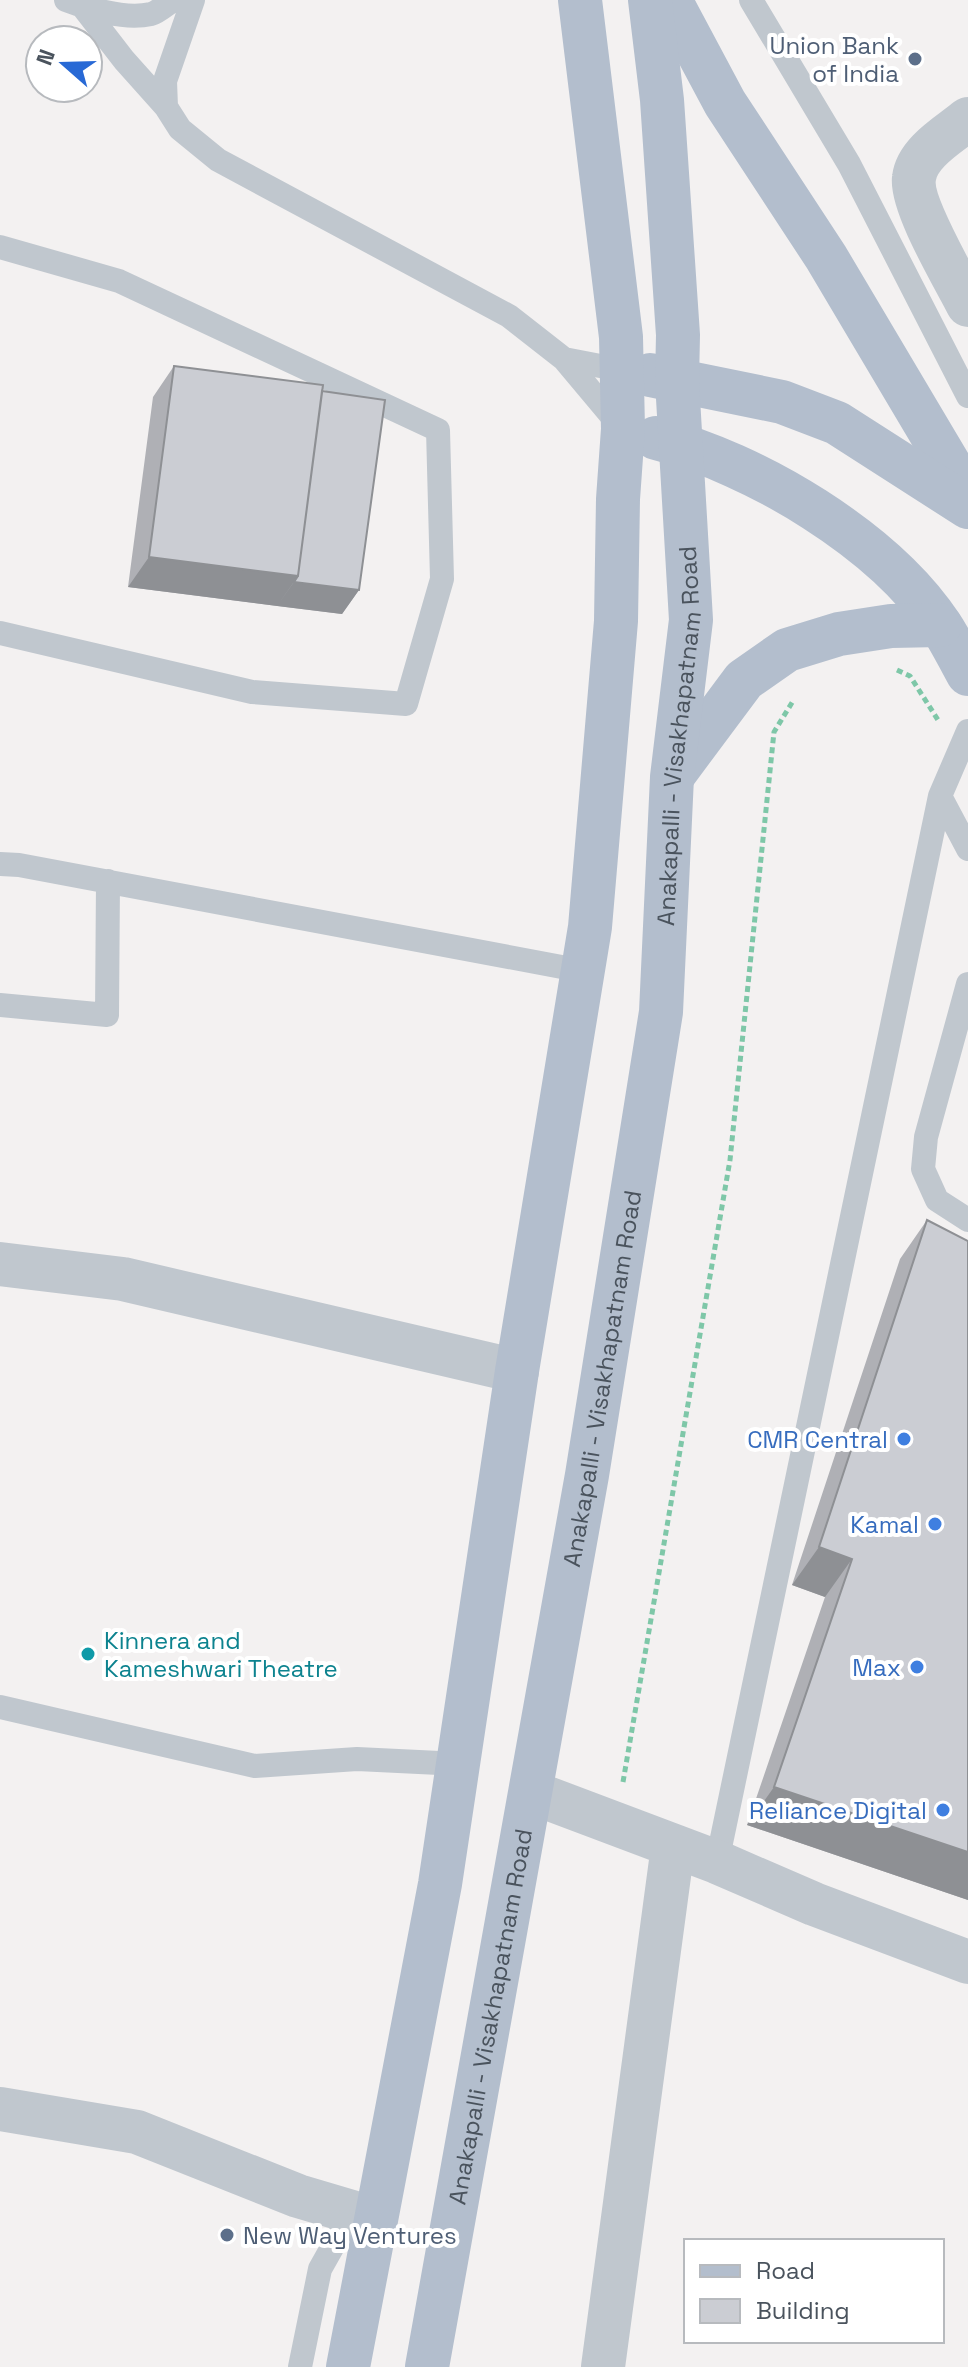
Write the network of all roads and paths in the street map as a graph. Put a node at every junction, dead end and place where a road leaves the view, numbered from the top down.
1 (173, 0) edge
2 (193, 0) edge
3 (580, 0) edge
4 (650, 0) edge
5 (670, 0) edge
6 (751, 0) edge
7 (75, 3) edge
8 (166, 107) junction
9 (968, 119) edge
10 (0, 247) edge
11 (968, 305) edge
12 (564, 359) junction
13 (621, 370) junction
14 (677, 381) junction
15 (968, 396) edge
16 (623, 429) junction
17 (681, 444) junction
18 (968, 496) edge
19 (968, 507) edge
20 (940, 625) junction
21 (0, 633) edge
22 (896, 670) dead end
23 (968, 674) edge
24 (799, 695) dead end
25 (963, 741) edge
26 (672, 777) junction
27 (940, 796) junction
28 (968, 849) edge
29 (0, 864) edge
30 (108, 881) junction
31 (583, 971) junction
32 (968, 984) edge
33 (0, 1005) edge
34 (959, 1051) edge
35 (968, 1220) edge
36 (0, 1264) edge
37 (517, 1371) junction
38 (0, 1707) edge
39 (460, 1764) junction
40 (531, 1792) junction
41 (616, 1824) junction
42 (673, 1846) junction
43 (717, 1862) junction
44 (968, 1962) edge
45 (0, 2109) edge
46 (391, 2141) junction
47 (352, 2212) junction
48 (300, 2367) edge
49 (348, 2367) edge
50 (427, 2367) edge
51 (603, 2367) edge

1 - 7 lane
2 - 8 lane
3 - 13 main road
4 - 14 main road, Anakapalli - Visakhapatnam Road
5 - 18 main road
6 - 15 lane
7 - 8 lane
8 - 12 lane
9 - 11 street
10 - 21 lane
12 - 13 lane
12 - 16 lane
13 - 14 main road
13 - 16 main road
14 - 17 main road, Anakapalli - Visakhapatnam Road
14 - 19 main road
16 - 17 main road
16 - 31 main road
17 - 20 main road
17 - 26 main road, Anakapalli - Visakhapatnam Road
20 - 23 main road
20 - 26 main road
22 - 25 path
24 - 41 path
25 - 27 lane
26 - 40 main road, Anakapalli - Visakhapatnam Road
27 - 28 lane
27 - 43 lane
29 - 30 lane
30 - 31 lane
30 - 33 lane
31 - 37 main road
32 - 34 lane
34 - 35 lane
36 - 37 street
37 - 39 main road
38 - 39 lane
39 - 46 main road
40 - 41 street
40 - 50 main road, Anakapalli - Visakhapatnam Road
41 - 42 street
42 - 43 street
42 - 51 street
43 - 44 street
45 - 47 street
46 - 47 lane
46 - 49 main road
47 - 48 lane

